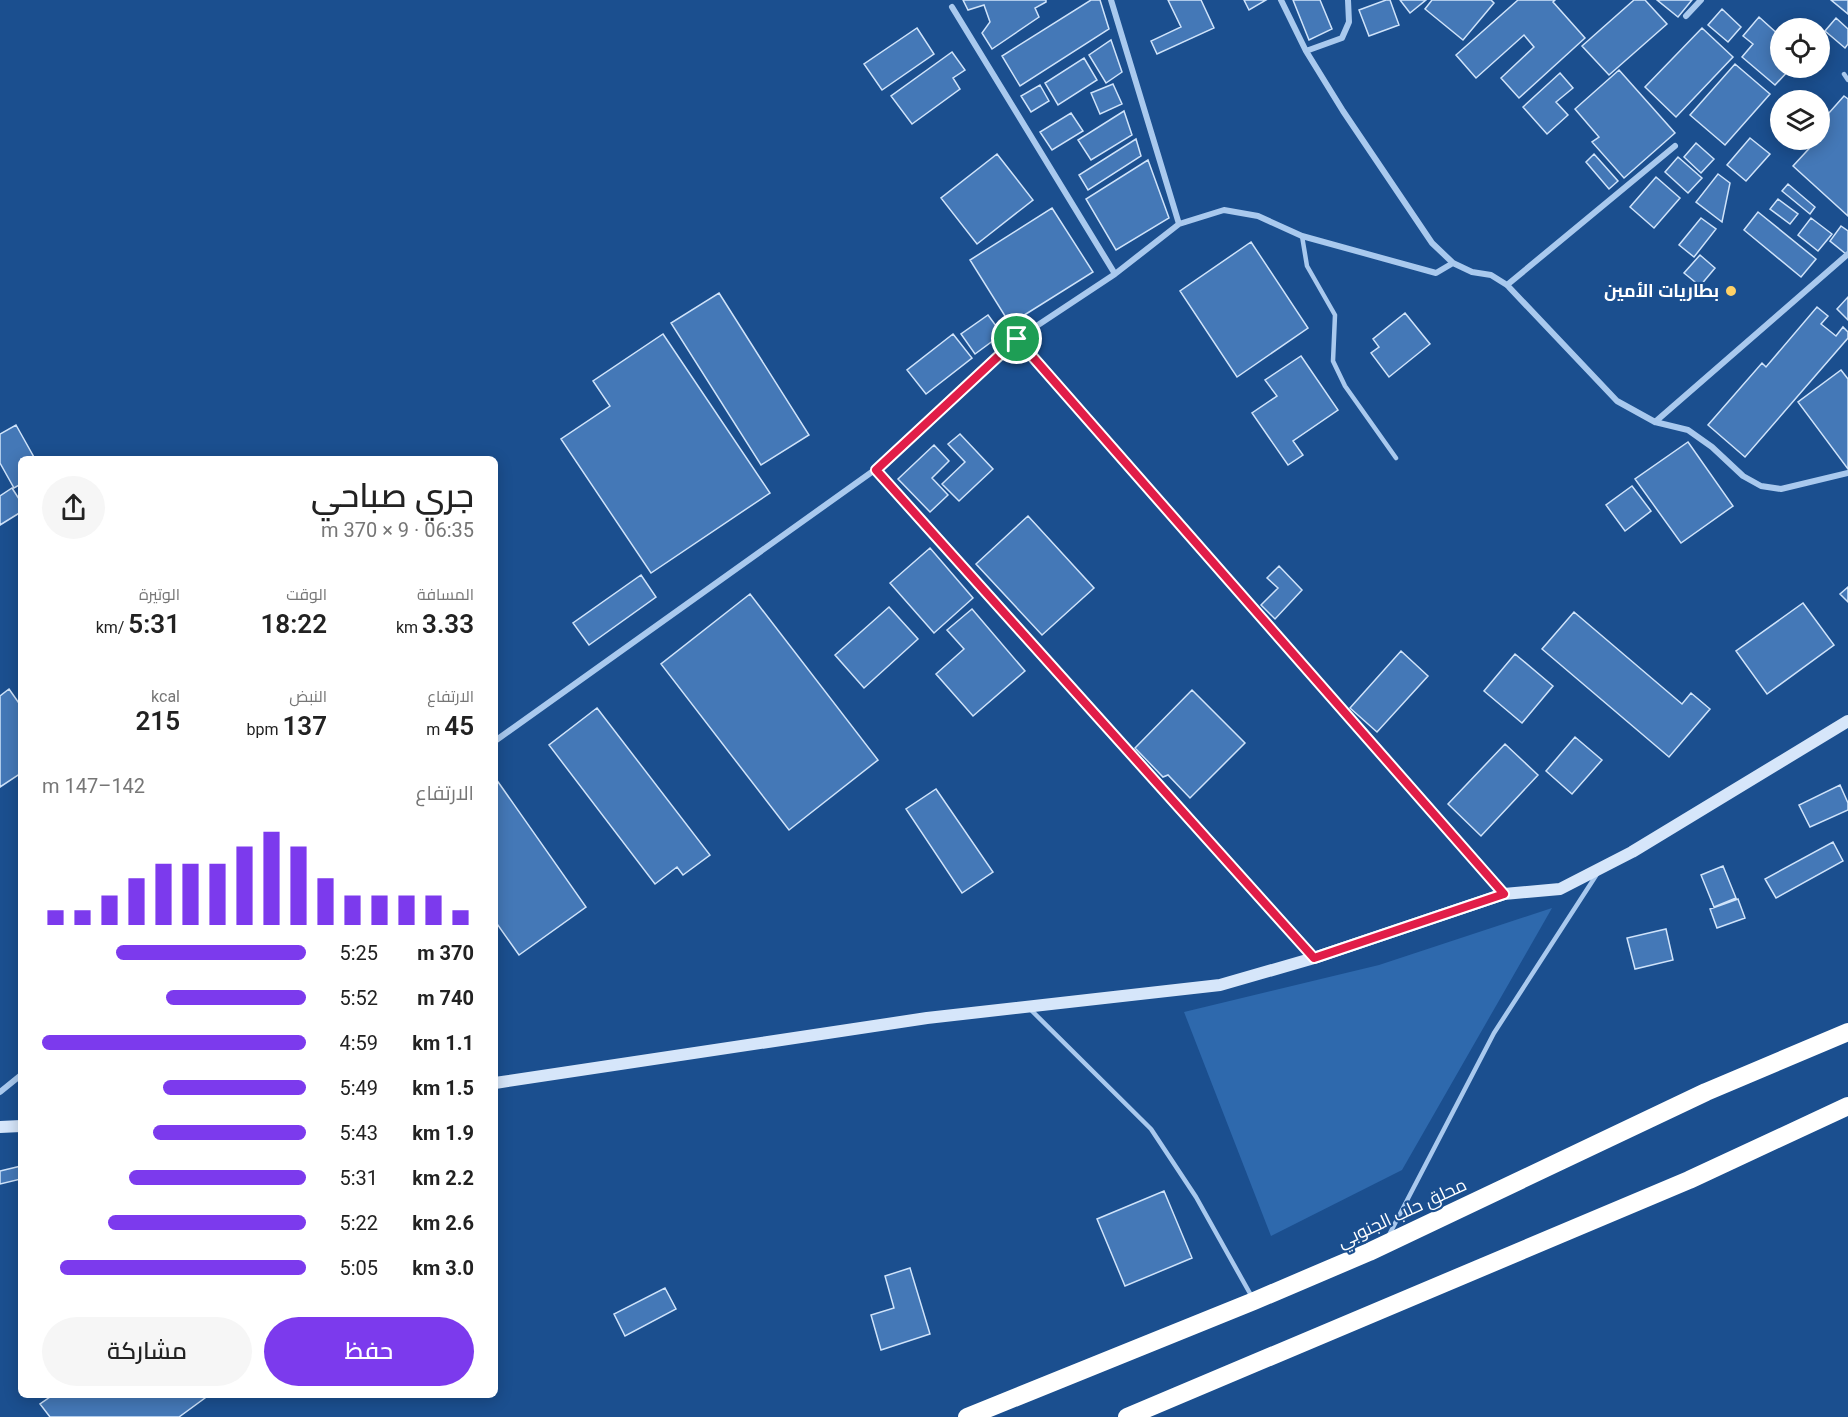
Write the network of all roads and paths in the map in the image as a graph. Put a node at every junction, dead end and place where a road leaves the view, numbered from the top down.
1 (1111, 0) edge
2 (1281, 0) edge
3 (1348, 0) edge
4 (1701, 0) edge
5 (952, 7) dead end
6 (1686, 16) dead end
7 (1306, 51) junction
8 (1844, 74) dead end
9 (1848, 80) edge
10 (1675, 146) dead end
11 (1179, 224) junction
12 (1302, 236) junction
13 (1848, 254) edge
14 (1453, 263) junction
15 (1115, 274) junction
16 (1507, 285) junction
17 (1017, 339) junction
18 (1655, 422) junction
19 (1396, 458) dead end
20 (876, 470) junction
21 (1848, 473) edge
22 (1848, 721) edge
23 (498, 739) edge
24 (1600, 869) junction
25 (1504, 894) junction
26 (1314, 958) junction
27 (1028, 1007) junction
28 (1848, 1032) edge
29 (18, 1078) edge
30 (498, 1083) edge
31 (0, 1092) edge
32 (1848, 1106) edge
33 (18, 1126) edge
34 (0, 1127) edge
35 (1383, 1245) junction
36 (1254, 1301) junction
37 (967, 1417) edge
38 (1127, 1417) edge

1 - 11 street
2 - 7 street
3 - 7 street
4 - 6 street
5 - 15 street
7 - 14 street
8 - 9 lane
10 - 16 street
11 - 12 street
11 - 15 street
12 - 14 street
12 - 19 lane
13 - 18 street
14 - 16 street
15 - 17 street
16 - 18 street
17 - 20 street
17 - 25 street
18 - 21 street
20 - 23 street
20 - 26 lane
22 - 24 main road
24 - 25 main road
24 - 35 lane
25 - 26 main road
26 - 27 main road
27 - 30 main road
27 - 36 lane
28 - 35 highway, محلق حلب الجنوبي
29 - 31 street
32 - 38 highway
33 - 34 main road
35 - 36 highway, محلق حلب الجنوبي
36 - 37 highway, محلق حلب الجنوبي

